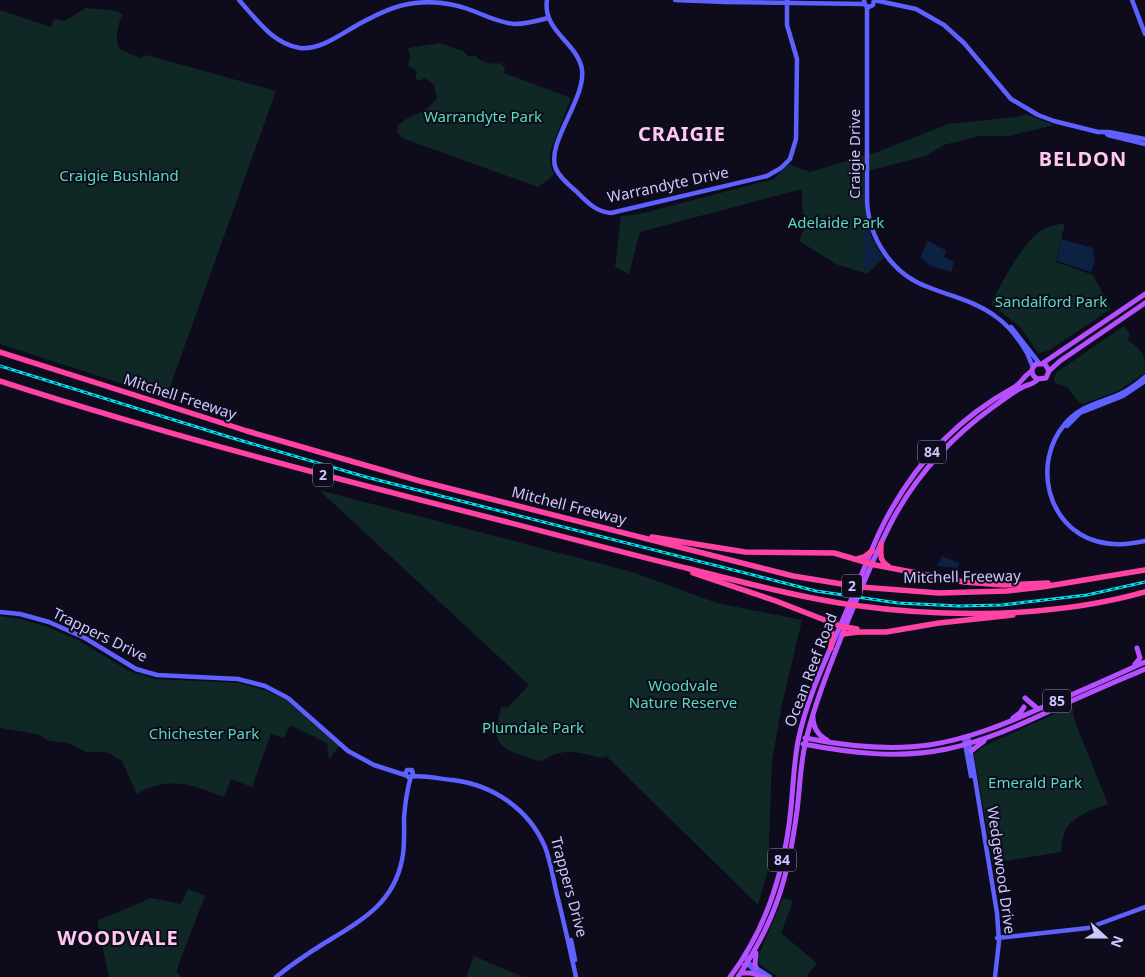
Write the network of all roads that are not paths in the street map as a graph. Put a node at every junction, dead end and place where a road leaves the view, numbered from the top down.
1 (238, 0) edge
2 (547, 0) edge
3 (675, 0) edge
4 (770, 0) edge
5 (1134, 0) edge
6 (787, 2) edge
7 (870, 3) edge
8 (548, 18) junction
9 (1145, 27) edge
10 (1145, 34) edge
11 (1106, 133) junction
12 (1145, 139) edge
13 (1145, 144) edge
14 (1145, 294) edge
15 (1145, 303) edge
16 (0, 352) edge
17 (1041, 363) junction
18 (1033, 369) junction
19 (1049, 371) junction
20 (1145, 377) edge
21 (1038, 379) junction
22 (0, 381) edge
23 (1145, 381) edge
24 (632, 534) junction
25 (1145, 540) edge
26 (881, 544) junction
27 (872, 551) junction
28 (857, 559) junction
29 (869, 564) junction
30 (679, 566) junction
31 (895, 569) junction
32 (1145, 570) edge
33 (1077, 582) junction
34 (1145, 592) edge
35 (1042, 611) junction
36 (0, 612) edge
37 (825, 620) junction
38 (843, 629) junction
39 (831, 648) junction
40 (1136, 648) dead end
41 (1145, 662) edge
42 (1145, 669) edge
43 (1128, 670) junction
44 (1026, 698) dead end
45 (1024, 707) dead end
46 (1038, 709) junction
47 (814, 710) junction
48 (1006, 723) junction
49 (799, 737) junction
50 (966, 737) junction
51 (988, 737) junction
52 (806, 738) junction
53 (798, 743) junction
54 (834, 743) junction
55 (805, 744) junction
56 (968, 744) junction
57 (833, 750) junction
58 (971, 751) junction
59 (803, 755) junction
60 (409, 774) junction
61 (778, 902) junction
62 (1145, 908) edge
63 (761, 922) junction
64 (998, 939) junction
65 (756, 950) junction
66 (746, 953) junction
67 (747, 964) junction
68 (756, 968) junction
69 (736, 969) junction
70 (740, 975) edge
71 (276, 977) edge
72 (577, 977) edge
73 (730, 977) edge
74 (764, 977) edge
75 (770, 977) edge
76 (994, 977) edge

1 - 8 street
2 - 8 street
3 - 6 street
4 - 6 street
5 - 9 street
5 - 10 street
6 - 7 street
6 - 8 street, Warrandyte Drive
7 - 11 street
7 - 17 street, Craigie Drive
7 - 18 street, Craigie Drive
11 - 12 street
11 - 13 street
14 - 17 main road, 84
15 - 19 main road, 84
16 - 24 highway, Mitchell Freeway / 2
17 - 18 main road, 84
17 - 19 main road
18 - 21 main road
18 - 27 main road, Ocean Reef Road / 84
19 - 21 main road, 84
20 - 25 street
21 - 26 main road, Ocean Reef Road / 84
22 - 30 highway, Mitchell Freeway / 2
23 - 25 street
24 - 28 highway
24 - 33 highway, Mitchell Freeway / 2
26 - 29 main road, Ocean Reef Road / 84
26 - 31 highway
27 - 28 highway
27 - 29 main road, Ocean Reef Road / 84
28 - 29 highway
29 - 31 highway
29 - 38 main road, Ocean Reef Road / 84
30 - 35 highway, Mitchell Freeway / 2
30 - 37 highway
31 - 33 highway
32 - 33 highway, Mitchell Freeway / 2
34 - 35 highway, Mitchell Freeway / 2
35 - 38 highway
36 - 60 street, Trappers Drive
37 - 38 highway
37 - 39 highway
38 - 39 main road, Ocean Reef Road / 84
38 - 47 main road, Ocean Reef Road / 84
39 - 49 main road, Ocean Reef Road / 84
40 - 43 main road
41 - 43 main road, 85
42 - 51 main road, 85
43 - 46 main road, 85
44 - 46 main road
45 - 48 main road
46 - 48 main road, 85
47 - 52 main road, Ocean Reef Road / 84
47 - 54 main road
48 - 50 main road, 85
49 - 52 main road, 85
49 - 53 main road, Ocean Reef Road / 84
50 - 54 main road, 85
50 - 56 street, Wedgewood Drive
51 - 56 main road, 85
51 - 58 main road
52 - 54 main road, 85
52 - 55 main road, Ocean Reef Road / 84
53 - 55 main road, 85
53 - 63 main road, Ocean Reef Road / 84
55 - 57 main road, 85
55 - 59 main road, Ocean Reef Road / 84
56 - 57 main road, 85
56 - 58 street, Wedgewood Drive
56 - 64 street, Wedgewood Drive
57 - 59 main road
58 - 64 street, Wedgewood Drive
59 - 61 main road, Ocean Reef Road / 84
60 - 71 street
60 - 72 street, Trappers Drive
61 - 63 main road
61 - 65 main road, Ocean Reef Road / 84
62 - 64 street
63 - 66 main road, Ocean Reef Road / 84
64 - 76 street, Wedgewood Drive
65 - 67 main road, Ocean Reef Road / 84
65 - 68 main road
66 - 67 street
66 - 69 main road, Ocean Reef Road / 84
67 - 68 street
67 - 69 street
67 - 70 main road, Ocean Reef Road / 84
67 - 74 street
68 - 75 street
69 - 73 main road, Ocean Reef Road / 84
70 - 74 main road

